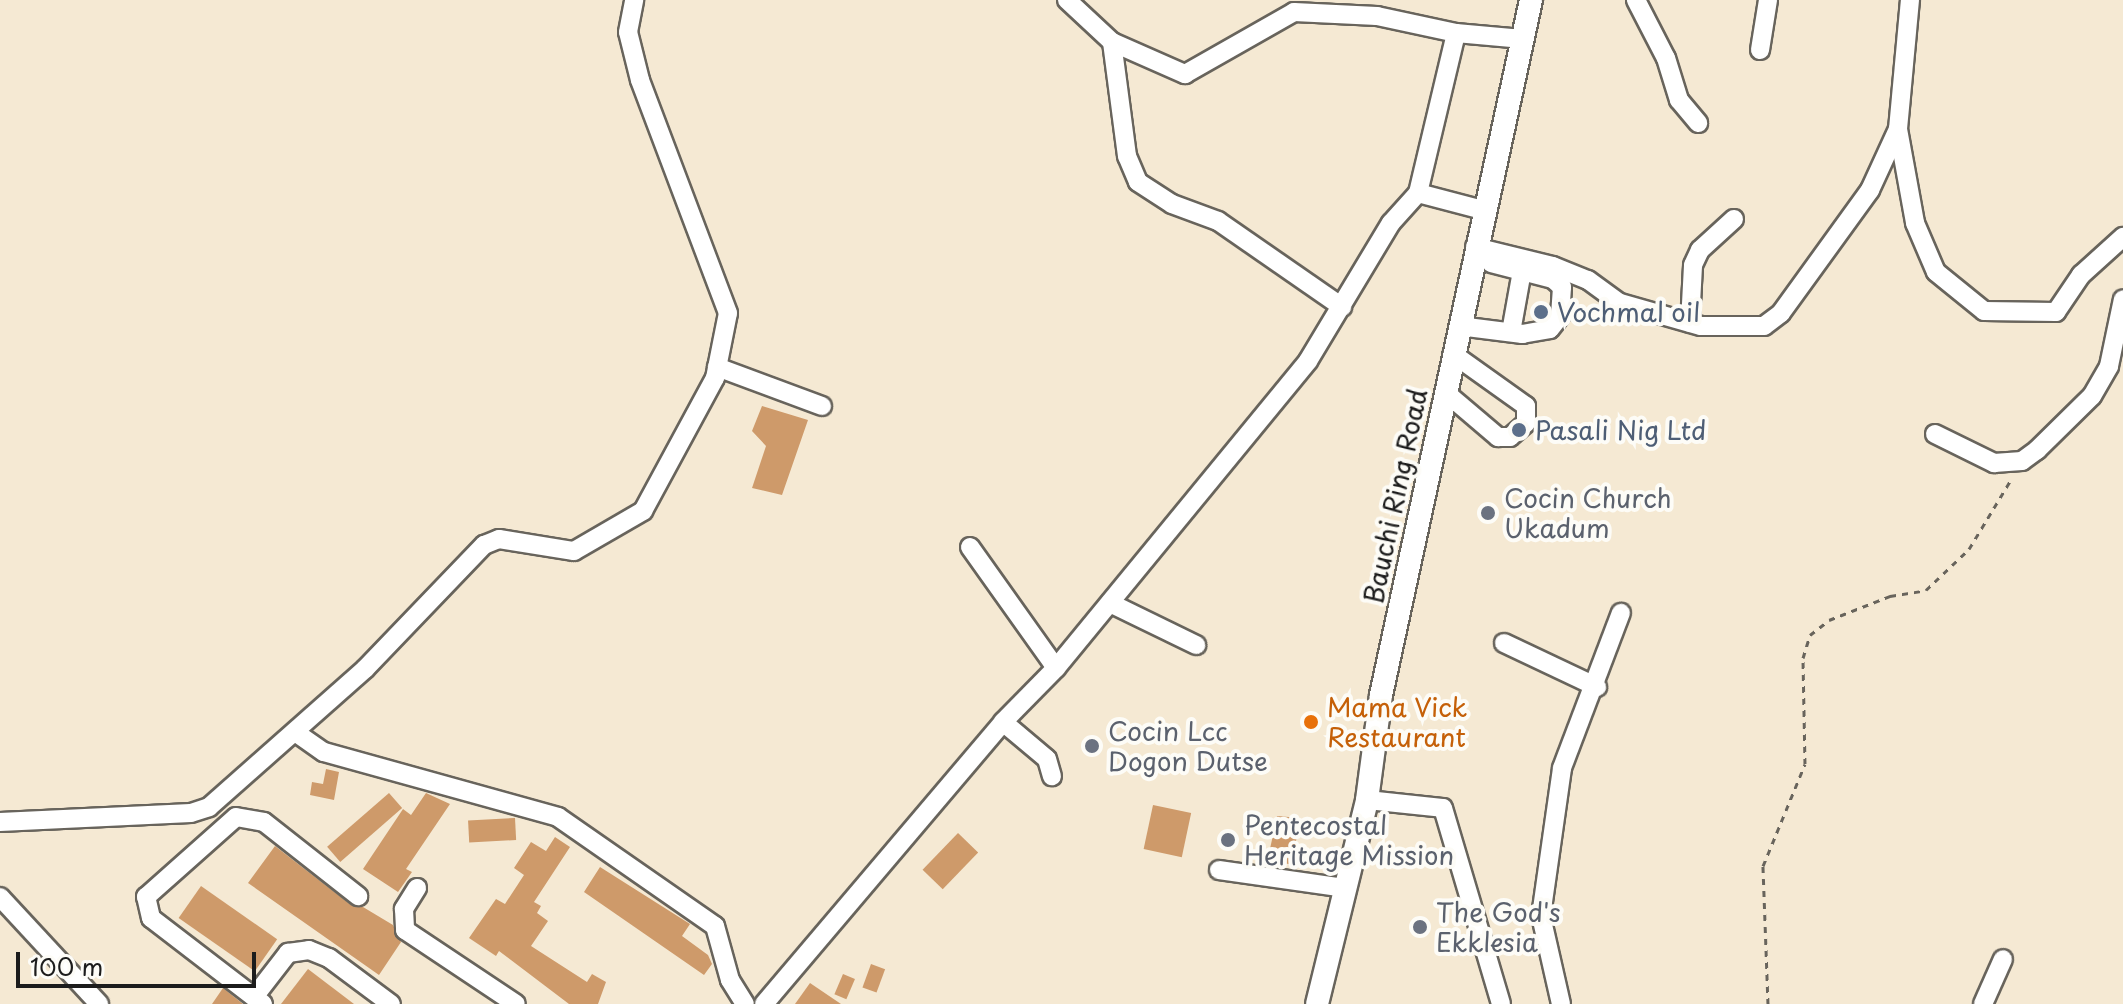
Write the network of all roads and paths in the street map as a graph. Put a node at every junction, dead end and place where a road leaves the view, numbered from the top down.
1 (634, 0) edge
2 (1067, 0) edge
3 (1531, 0) edge
4 (1636, 0) edge
5 (1768, 0) edge
6 (1910, 0) edge
7 (1456, 33) junction
8 (1523, 39) junction
9 (1112, 42) junction
10 (1760, 50) dead end
11 (1698, 123) dead end
12 (1898, 129) junction
13 (1418, 193) junction
14 (1483, 210) junction
15 (1734, 219) dead end
16 (2123, 237) edge
17 (1474, 253) junction
18 (1522, 271) junction
19 (2123, 299) edge
20 (1342, 307) junction
21 (1690, 323) junction
22 (1459, 326) junction
23 (1511, 332) junction
24 (1453, 354) junction
25 (717, 367) junction
26 (1445, 392) junction
27 (822, 406) dead end
28 (1935, 434) dead end
29 (2022, 461) junction
30 (970, 547) dead end
31 (1110, 603) junction
32 (1621, 613) dead end
33 (1504, 643) dead end
34 (1196, 645) dead end
35 (1056, 668) junction
36 (1597, 687) junction
37 (1003, 722) junction
38 (295, 732) junction
39 (1052, 776) dead end
40 (1367, 800) junction
41 (0, 822) edge
42 (1219, 870) dead end
43 (417, 888) dead end
44 (1346, 888) junction
45 (358, 896) dead end
46 (0, 897) edge
47 (2003, 959) dead end
48 (258, 1001) edge
49 (505, 1002) edge
50 (99, 1004) edge
51 (391, 1004) edge
52 (745, 1004) edge
53 (764, 1004) edge
54 (1317, 1004) edge
55 (1501, 1004) edge
56 (1561, 1004) edge
57 (1768, 1004) edge
58 (1983, 1004) edge

1 - 25 street
2 - 9 street
3 - 8 main road, Bauchi Ring Road
4 - 11 street
5 - 10 street
6 - 12 street
7 - 8 street
7 - 9 street
7 - 13 street
8 - 14 main road, Bauchi Ring Road
9 - 20 street
12 - 16 street
12 - 21 street
13 - 14 street
13 - 20 street
14 - 17 main road, Bauchi Ring Road
15 - 21 street
17 - 18 street
17 - 21 street
17 - 22 main road, Bauchi Ring Road
18 - 23 street
18 - 23 street
19 - 29 street
20 - 31 street
22 - 23 street
22 - 24 main road, Bauchi Ring Road
24 - 26 main road, Bauchi Ring Road
24 - 26 street
25 - 27 street
25 - 38 street
26 - 40 main road, Bauchi Ring Road
28 - 29 street
29 - 57 path
30 - 35 street
31 - 34 street
31 - 35 street
32 - 36 street
33 - 36 street
35 - 37 street
36 - 56 street
37 - 39 street
37 - 53 street
38 - 41 street
38 - 52 street
40 - 44 main road, Bauchi Ring Road
40 - 55 street
42 - 44 street
43 - 49 street
44 - 54 main road, Bauchi Ring Road
45 - 48 street
46 - 50 street
47 - 58 street
48 - 51 street

